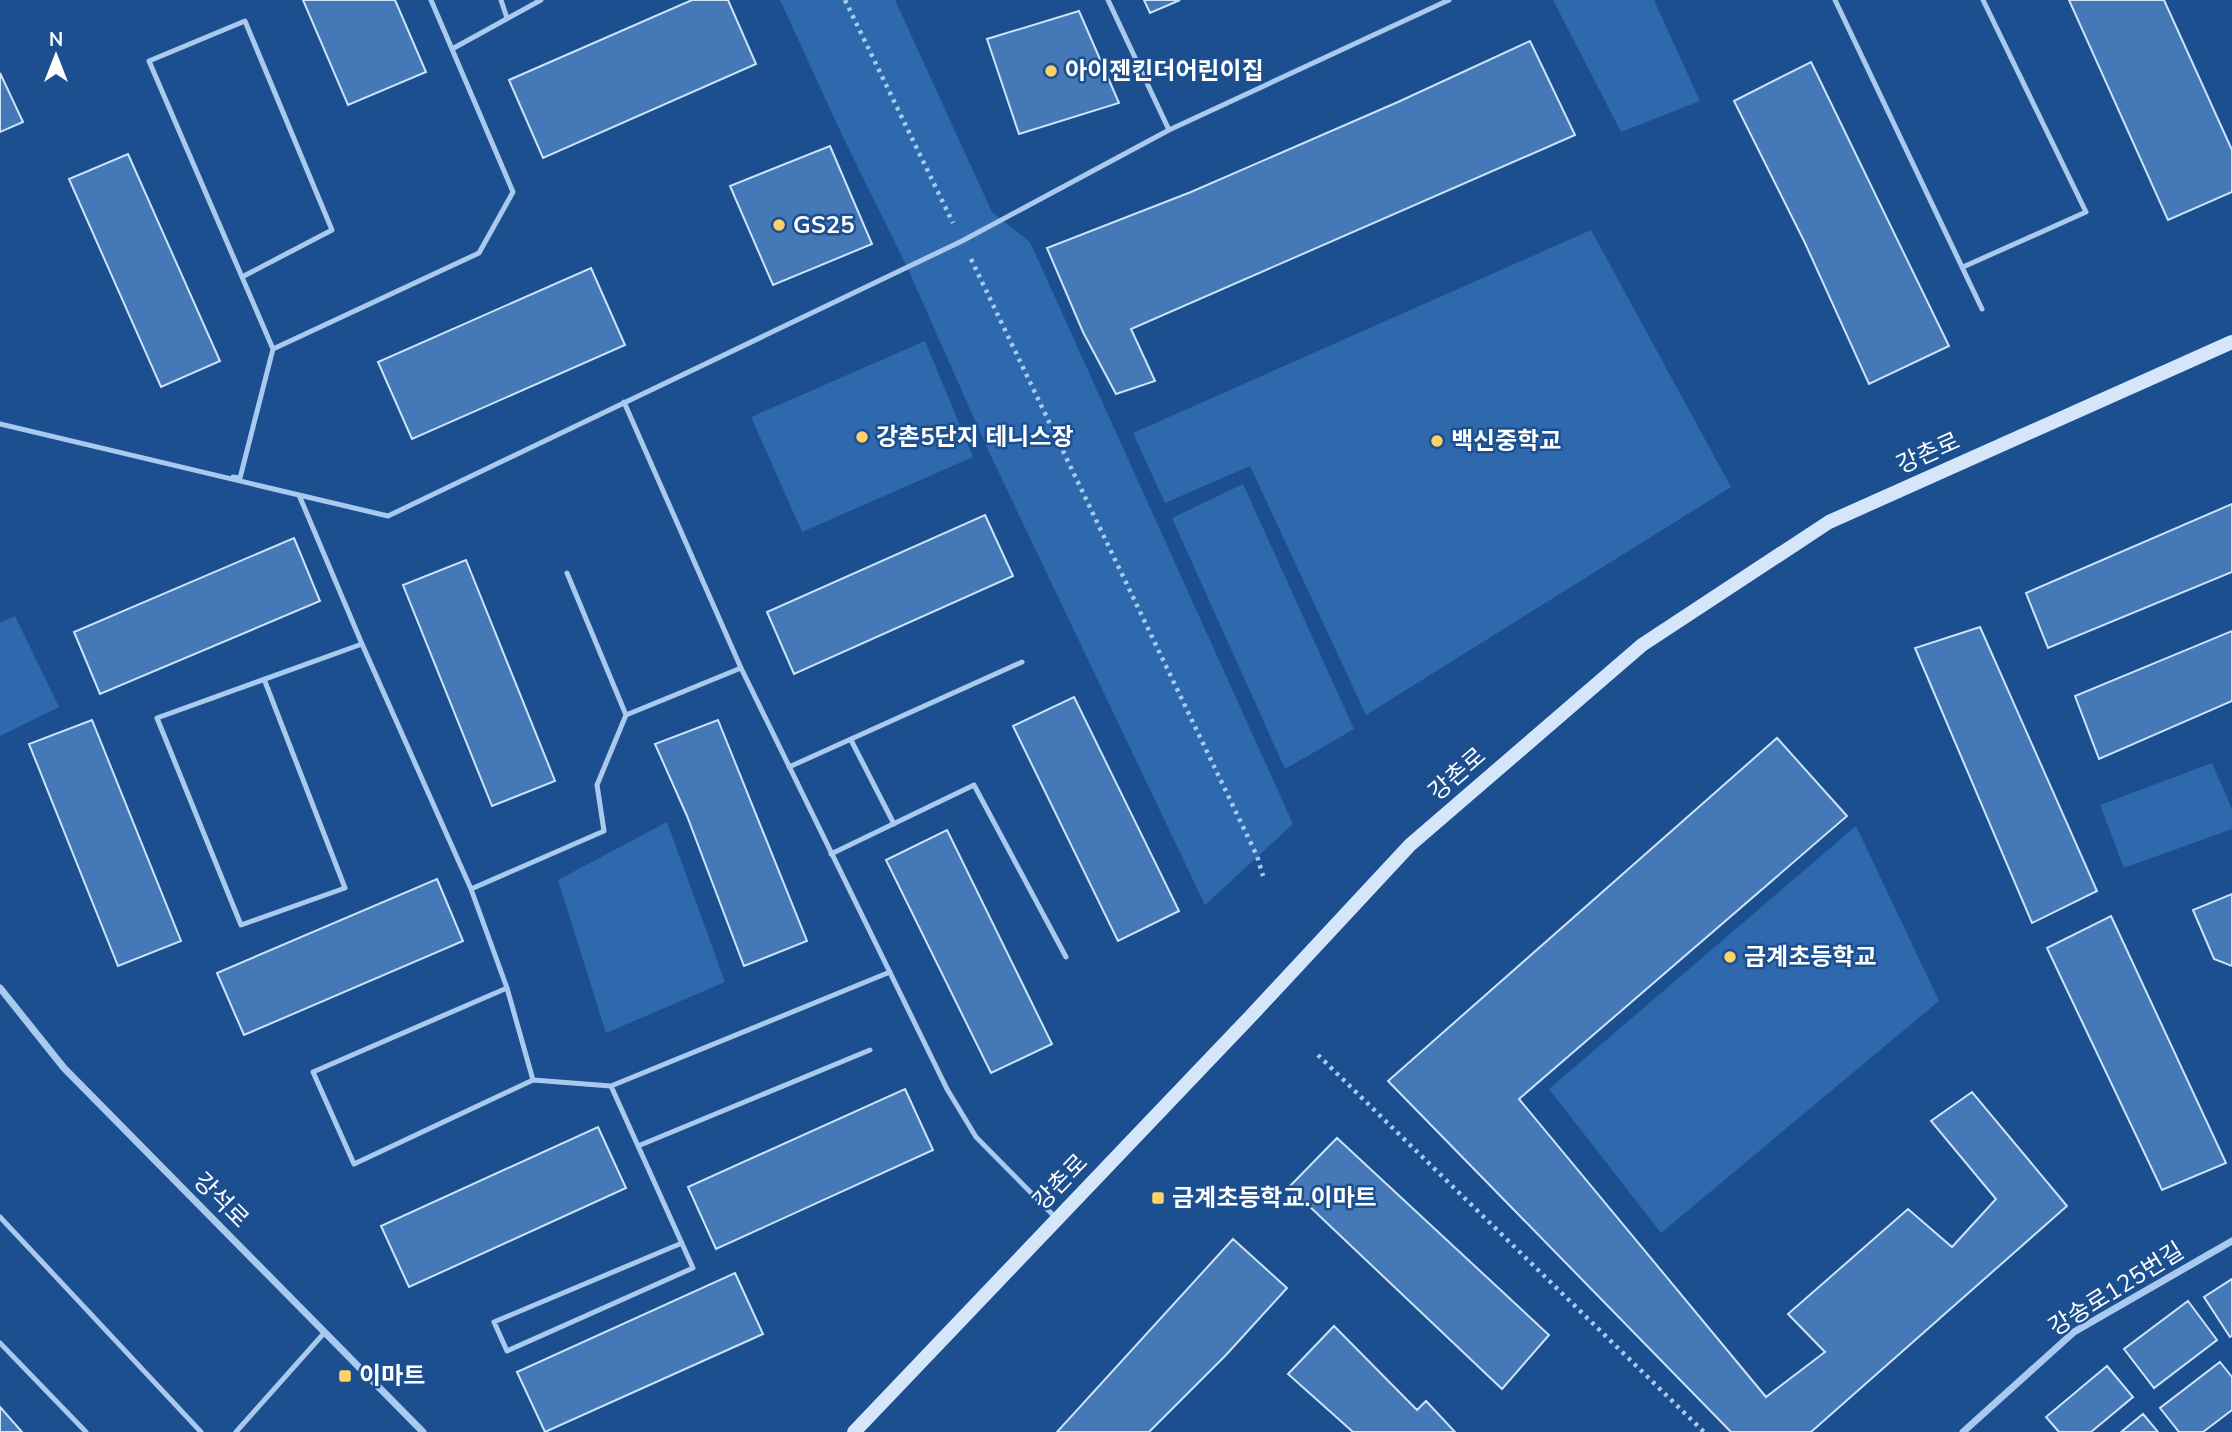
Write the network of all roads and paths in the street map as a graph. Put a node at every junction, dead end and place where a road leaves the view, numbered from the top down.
1 (431, 0) edge
2 (501, 0) edge
3 (541, 0) edge
4 (845, 0) edge
5 (1108, 0) edge
6 (1449, 0) edge
7 (1835, 0) edge
8 (1983, 0) edge
9 (507, 18) junction
10 (452, 49) junction
11 (1169, 130) junction
12 (962, 241) junction
13 (1963, 267) junction
14 (242, 277) junction
15 (1982, 309) dead end
16 (2232, 342) edge
17 (273, 349) junction
18 (624, 402) junction
19 (0, 424) edge
20 (299, 495) junction
21 (567, 573) dead end
22 (362, 644) junction
23 (1022, 662) dead end
24 (741, 668) junction
25 (264, 679) junction
26 (626, 715) junction
27 (850, 740) junction
28 (789, 767) junction
29 (894, 824) junction
30 (831, 854) junction
31 (1263, 876) dead end
32 (471, 889) junction
33 (1066, 957) dead end
34 (890, 972) junction
35 (0, 988) edge
36 (507, 988) junction
37 (870, 1050) dead end
38 (1318, 1055) dead end
39 (533, 1080) junction
40 (611, 1086) junction
41 (638, 1146) junction
42 (0, 1217) edge
43 (1057, 1219) junction
44 (2232, 1241) edge
45 (682, 1243) junction
46 (325, 1332) junction
47 (0, 1343) edge
48 (86, 1432) edge
49 (201, 1432) edge
50 (236, 1432) edge
51 (423, 1432) edge
52 (854, 1432) edge
53 (1704, 1432) edge
54 (1963, 1432) edge

1 - 10 lane
2 - 9 lane
3 - 9 lane
4 - 12 path
5 - 11 lane
6 - 11 lane
7 - 13 lane
8 - 13 lane
9 - 10 lane
10 - 17 lane
11 - 12 lane
12 - 18 lane
12 - 31 path
13 - 15 lane
14 - 14 lane
14 - 17 lane
16 - 43 main road, 강촌로
17 - 19 lane
18 - 20 lane
18 - 24 lane
19 - 20 lane
20 - 22 lane
21 - 26 lane
22 - 25 lane
22 - 32 lane
23 - 27 lane
24 - 26 lane
24 - 28 lane
25 - 25 lane
26 - 32 lane
27 - 28 lane
27 - 29 lane
28 - 30 lane
29 - 30 lane
29 - 33 lane
30 - 34 lane
32 - 36 lane
34 - 40 lane
34 - 43 lane
35 - 46 street, 강석로
36 - 39 lane
36 - 39 lane
37 - 41 lane
38 - 53 path
39 - 40 lane
40 - 41 lane
41 - 45 lane
42 - 49 lane
43 - 52 main road, 강촌로
44 - 54 street, 강송로125번길
45 - 45 lane
46 - 50 lane
46 - 51 street, 강석로
47 - 48 lane

